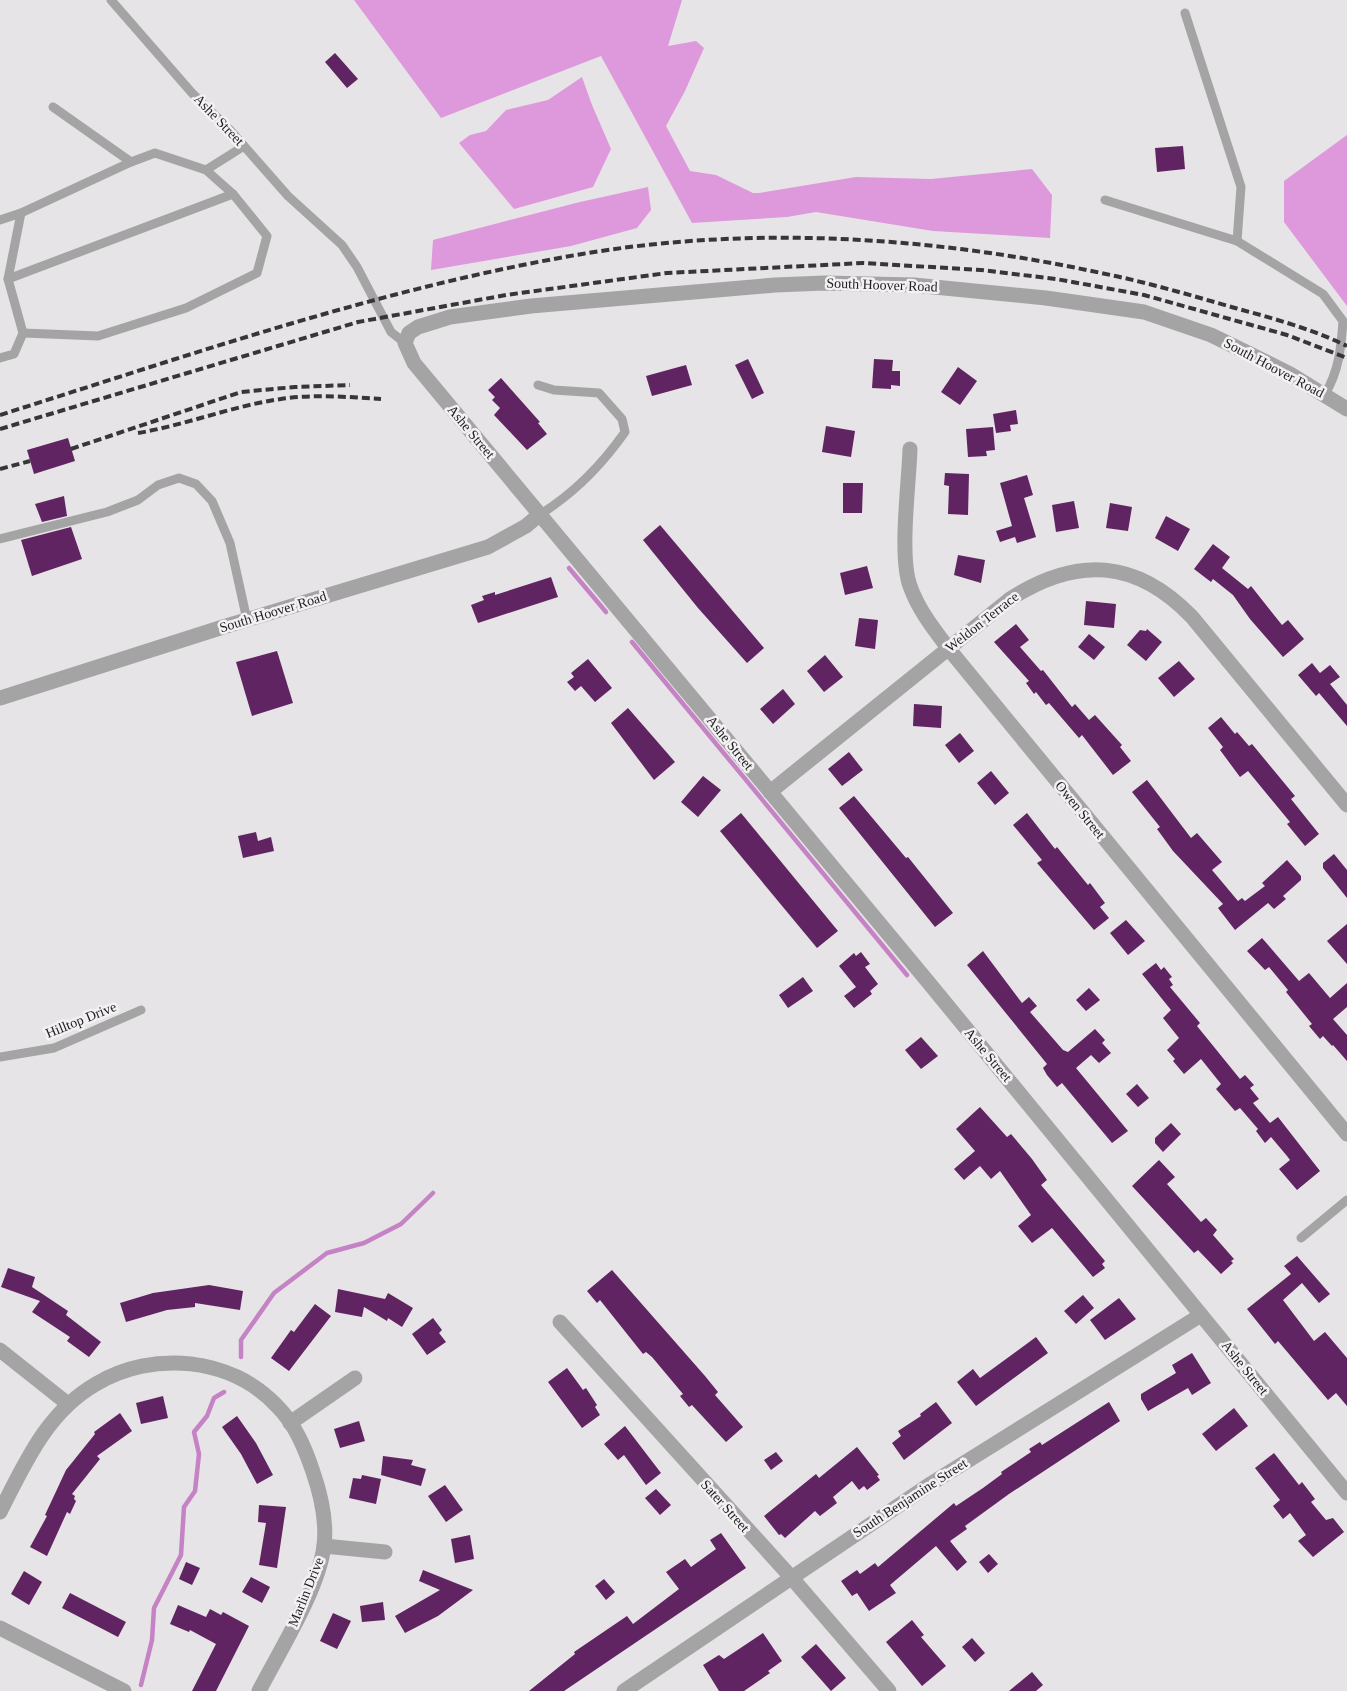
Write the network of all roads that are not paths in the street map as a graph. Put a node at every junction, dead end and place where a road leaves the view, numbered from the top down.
1 (111, 0) edge
2 (1185, 13) dead end
3 (53, 107) dead end
4 (244, 146) junction
5 (131, 162) junction
6 (206, 170) junction
7 (233, 194) junction
8 (1105, 200) dead end
9 (21, 213) junction
10 (0, 220) edge
11 (1237, 241) junction
12 (8, 279) junction
13 (22, 333) junction
14 (405, 343) junction
15 (0, 358) edge
16 (538, 386) dead end
17 (1325, 394) junction
18 (1347, 408) edge
19 (910, 449) dead end
20 (539, 515) junction
21 (0, 539) edge
22 (247, 620) junction
23 (948, 648) junction
24 (0, 698) edge
25 (770, 792) junction
26 (1347, 805) edge
27 (141, 1010) dead end
28 (0, 1057) edge
29 (1347, 1134) edge
30 (1347, 1200) edge
31 (1301, 1238) dead end
32 (1201, 1315) junction
33 (560, 1322) dead end
34 (0, 1350) edge
35 (355, 1378) dead end
36 (68, 1404) junction
37 (290, 1423) junction
38 (1347, 1493) edge
39 (0, 1512) edge
40 (324, 1546) junction
41 (385, 1552) dead end
42 (791, 1577) junction
43 (0, 1628) edge
44 (124, 1691) edge
45 (259, 1691) edge
46 (624, 1691) edge
47 (889, 1691) edge

1 - 4 lane, Ashe Street
2 - 11 lane
3 - 5 lane
4 - 6 lane
4 - 14 lane, Ashe Street
5 - 6 lane
5 - 9 lane
6 - 7 lane
7 - 12 lane
7 - 13 lane
8 - 11 lane
9 - 10 lane
9 - 12 lane
11 - 17 lane
12 - 13 lane
13 - 15 lane
14 - 17 street, South Hoover Road
14 - 20 street, Ashe Street
16 - 20 lane
17 - 18 street, South Hoover Road
19 - 23 street, Owen Street
20 - 22 street, South Hoover Road
20 - 25 street, Ashe Street
21 - 22 lane
22 - 24 street, South Hoover Road
23 - 25 street, Weldon Terrace
23 - 26 street, Weldon Terrace
23 - 29 street, Owen Street
25 - 32 street, Ashe Street
27 - 28 lane, Hilltop Drive
30 - 31 lane
32 - 38 street, Ashe Street
32 - 42 street, South Benjamine Street
33 - 42 street, Sater Street
34 - 36 street
35 - 37 street
36 - 37 street, Marlin Drive
36 - 39 street, Marlin Drive
37 - 40 street, Marlin Drive
40 - 41 street
40 - 45 street, Marlin Drive
42 - 46 street, South Benjamine Street
42 - 47 street, Sater Street
43 - 44 street

